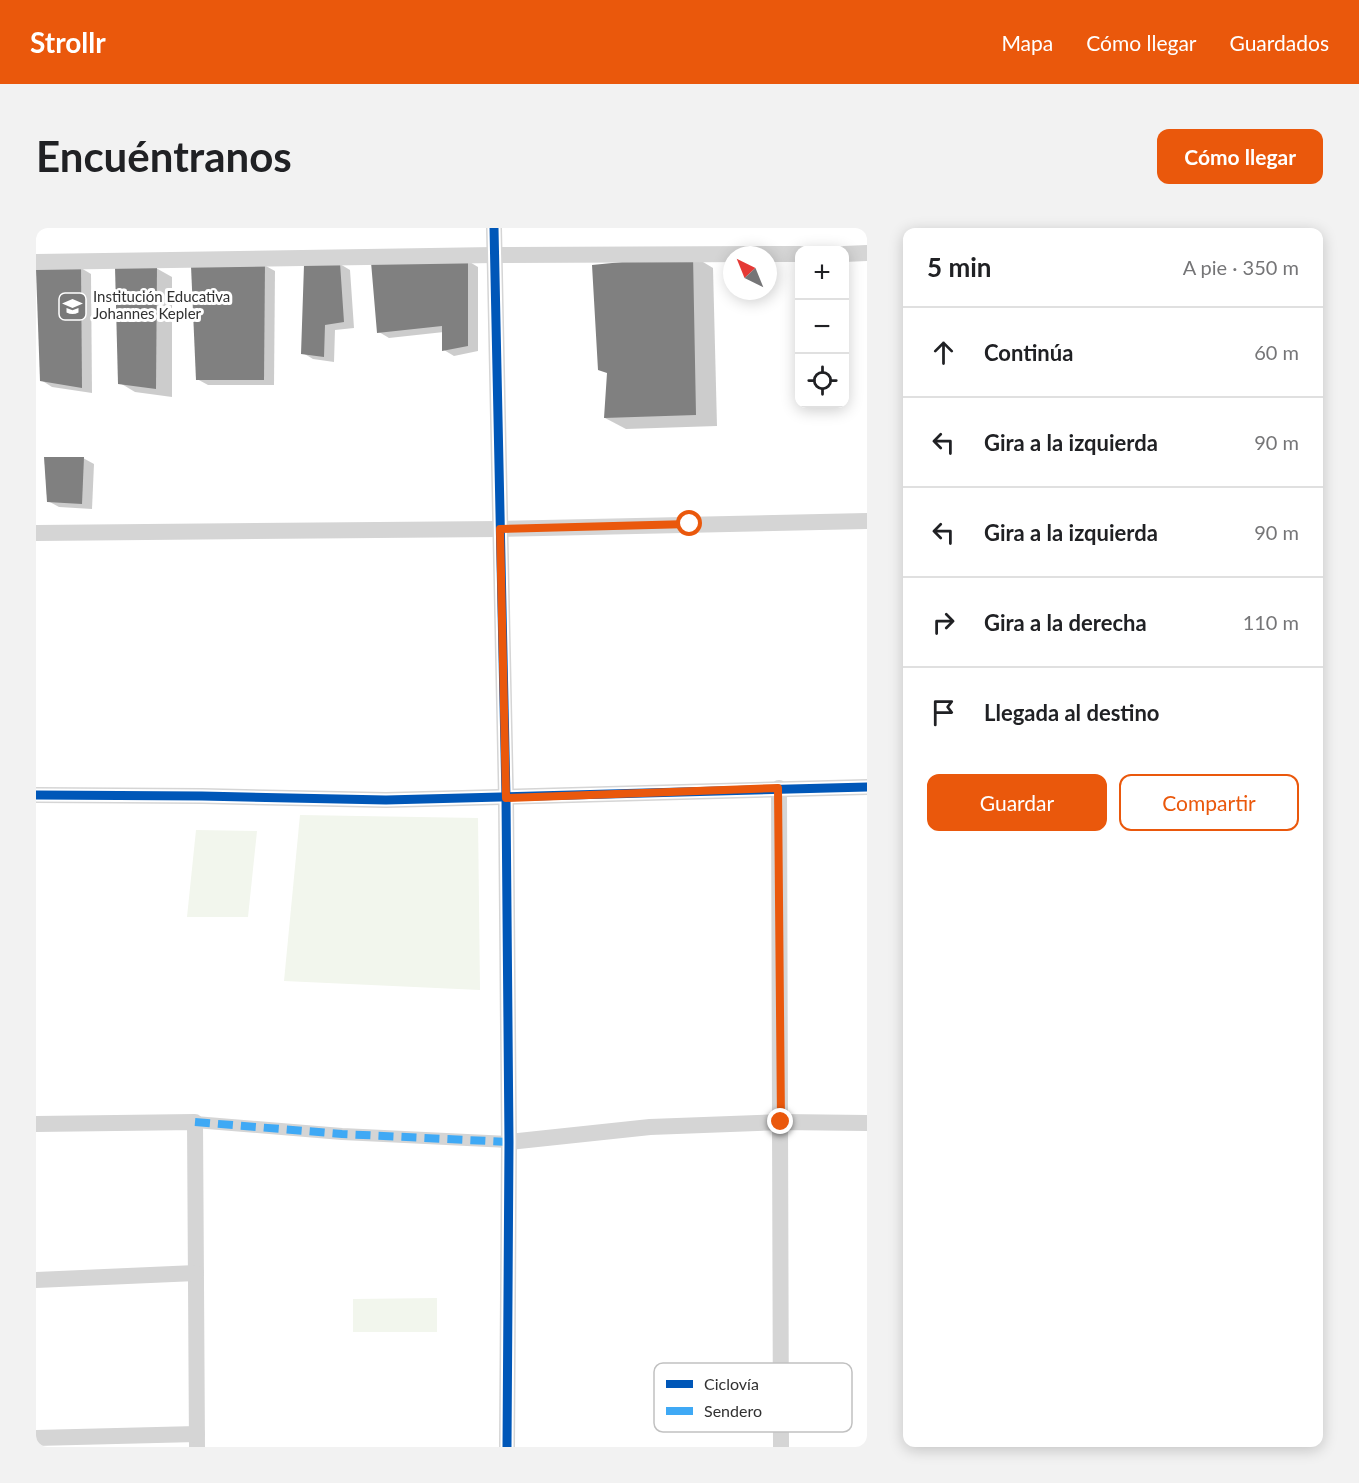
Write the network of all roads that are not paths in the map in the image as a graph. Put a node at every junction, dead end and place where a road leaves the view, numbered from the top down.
1 (494, 228) edge
2 (867, 253) edge
3 (795, 254) edge
4 (849, 254) edge
5 (494, 255) junction
6 (36, 262) edge
7 (867, 521) edge
8 (500, 529) junction
9 (36, 533) edge
10 (867, 787) edge
11 (778, 788) junction
12 (36, 795) edge
13 (506, 798) junction
14 (195, 1122) junction
15 (781, 1122) junction
16 (867, 1123) edge
17 (36, 1124) edge
18 (509, 1142) junction
19 (196, 1273) junction
20 (36, 1280) edge
21 (782, 1363) edge
22 (782, 1432) edge
23 (36, 1438) edge
24 (197, 1440) edge
25 (507, 1447) edge
26 (782, 1447) edge

1 - 5 street
2 - 4 street
3 - 5 street
5 - 6 street
5 - 8 street
7 - 8 street
8 - 9 street
8 - 13 street
10 - 11 street
11 - 13 street
11 - 15 street
12 - 13 street
13 - 18 street
14 - 17 street
14 - 18 street
14 - 19 street
15 - 16 street
15 - 18 street
15 - 21 street
18 - 25 street
19 - 20 street
19 - 24 street
22 - 26 street
23 - 24 street

